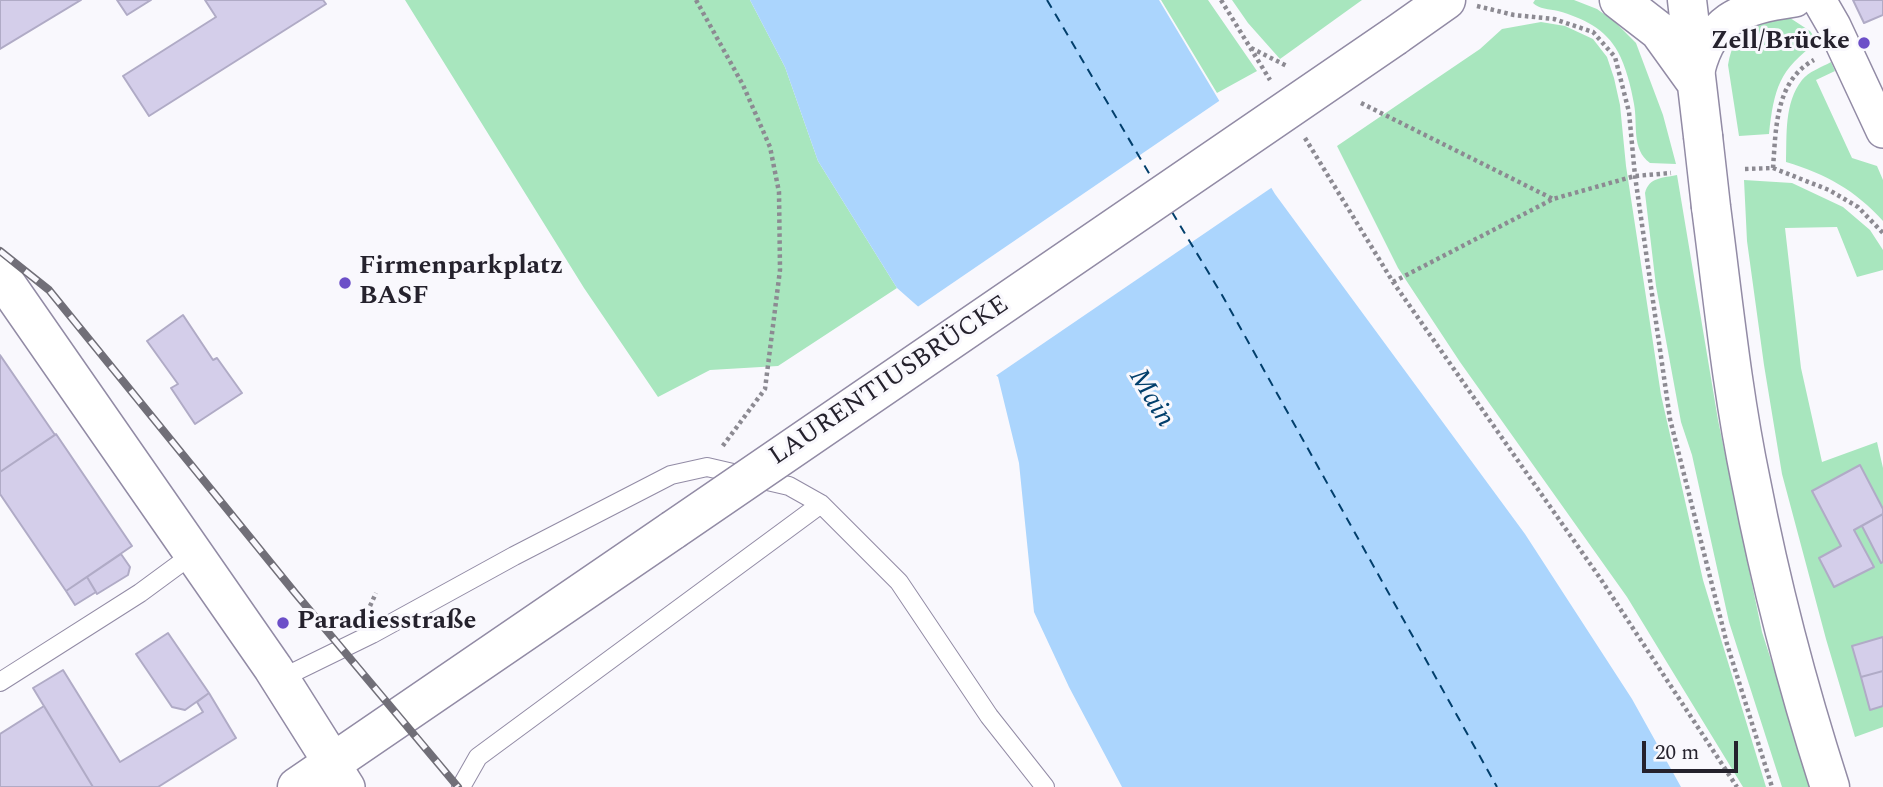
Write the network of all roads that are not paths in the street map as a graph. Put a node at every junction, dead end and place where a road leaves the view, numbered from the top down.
1 (1619, 0) edge
2 (1687, 0) edge
3 (1796, 0) edge
4 (1819, 0) edge
5 (1456, 2) edge
6 (1843, 44) junction
7 (1696, 83) junction
8 (1883, 131) edge
9 (1, 277) edge
10 (821, 504) junction
11 (193, 554) junction
12 (280, 679) junction
13 (0, 682) edge
14 (340, 775) edge
15 (297, 787) edge
16 (461, 787) edge
17 (1045, 787) edge
18 (1830, 787) edge

1 - 7 main road
2 - 7 main road
3 - 6 street
3 - 7 street
4 - 6 street
5 - 14 main road, LAURENTIUSBRÜCKE, bridge
6 - 8 street
7 - 18 main road, bridge
9 - 11 main road
10 - 12 lane
10 - 16 lane
10 - 17 lane
11 - 12 main road
11 - 13 lane
12 - 14 main road
14 - 15 main road, LAURENTIUSBRÜCKE

